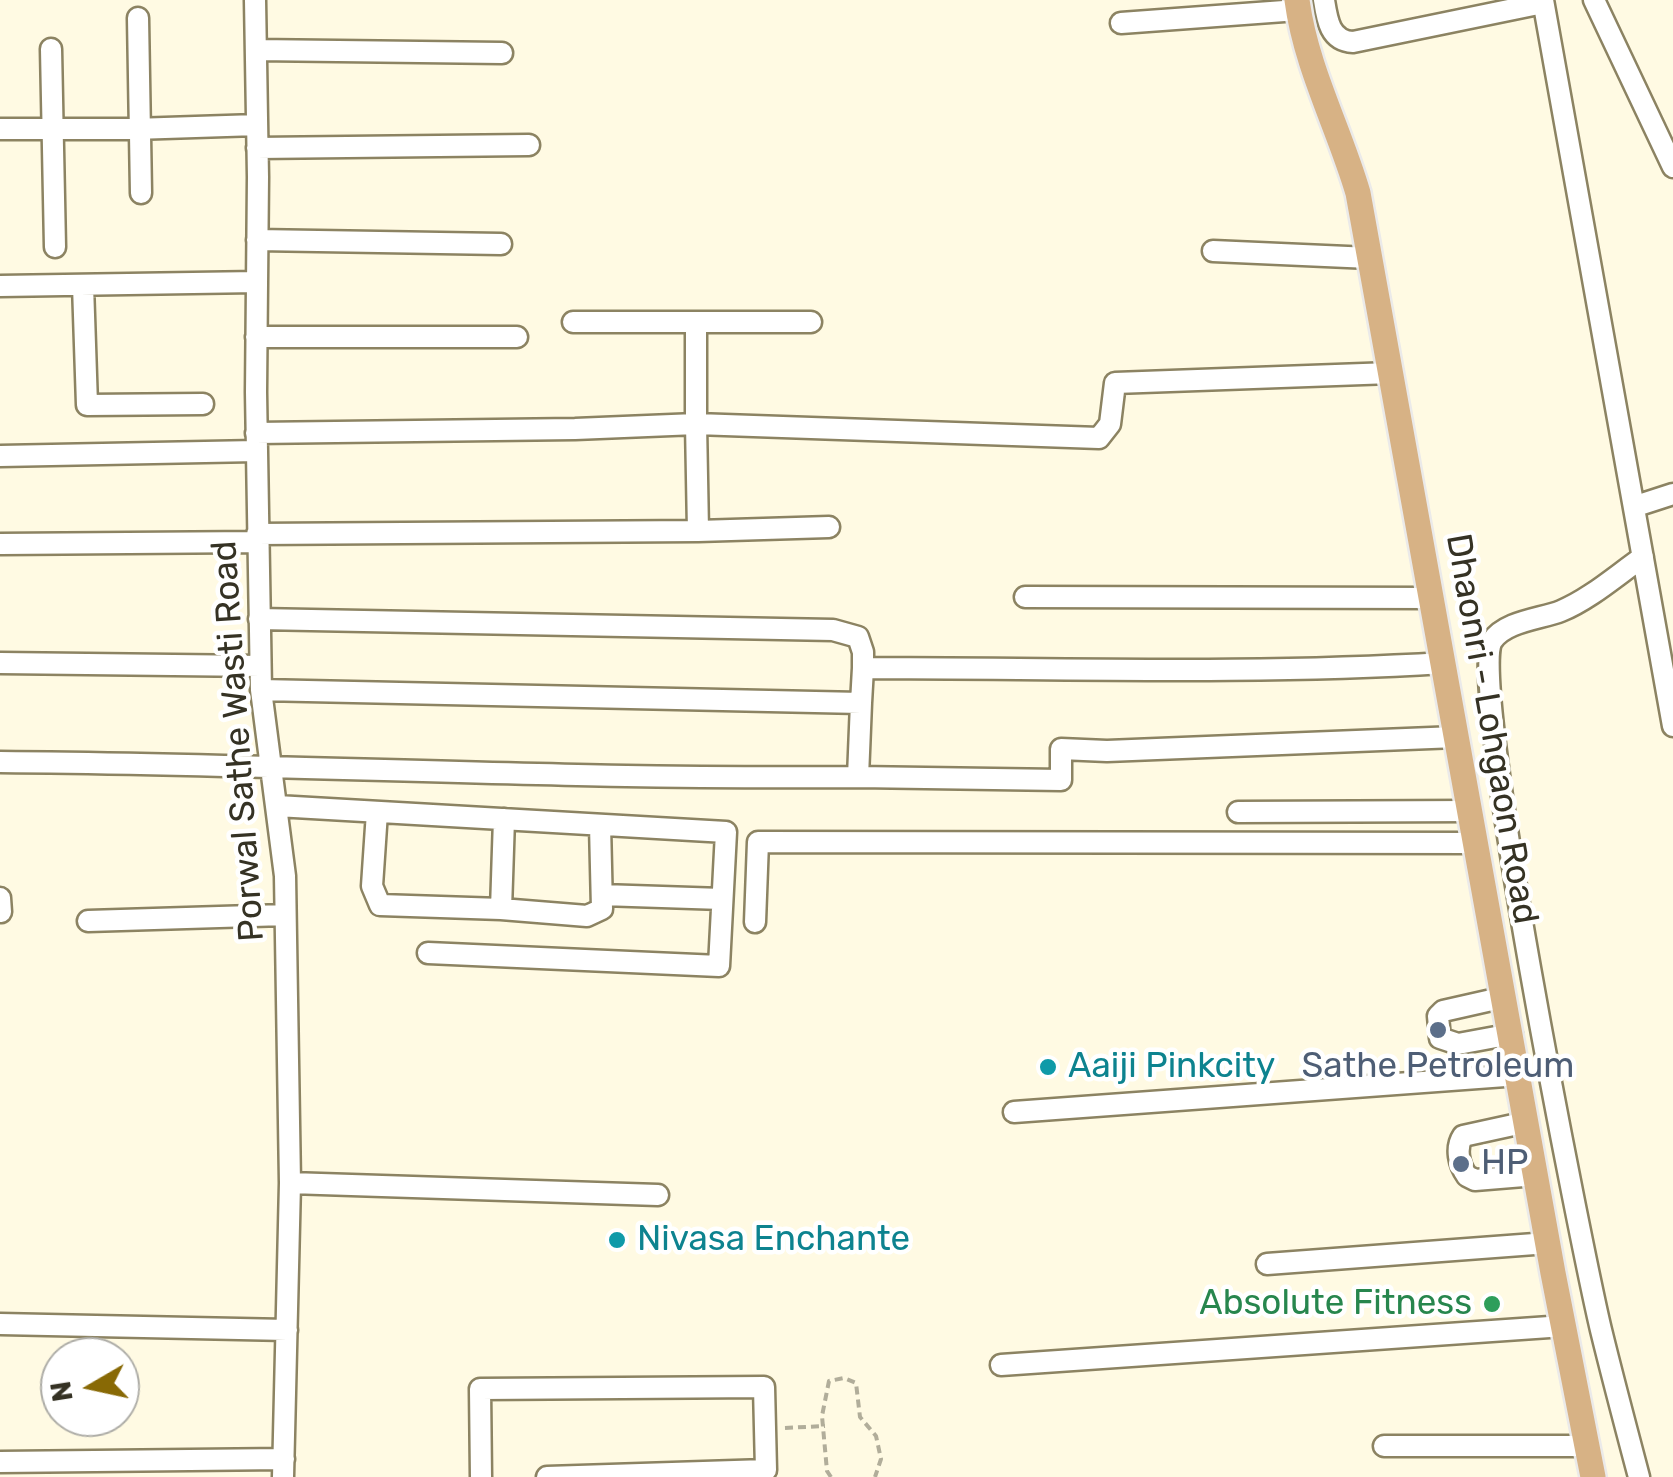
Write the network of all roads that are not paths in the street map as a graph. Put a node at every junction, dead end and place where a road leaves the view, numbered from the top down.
1 (255, 0) edge
2 (1324, 0) edge
3 (1594, 0) edge
4 (1543, 2) edge
5 (1298, 5) edge
6 (138, 18) dead end
7 (1121, 22) dead end
8 (51, 49) dead end
9 (256, 50) junction
10 (502, 53) dead end
11 (257, 125) junction
12 (0, 129) edge
13 (51, 129) junction
14 (140, 129) junction
15 (529, 145) dead end
16 (258, 148) junction
17 (1673, 167) edge
18 (141, 193) dead end
19 (257, 240) junction
20 (501, 244) dead end
21 (55, 246) dead end
22 (1213, 251) dead end
23 (1370, 258) junction
24 (257, 282) junction
25 (83, 285) junction
26 (0, 286) edge
27 (573, 322) dead end
28 (812, 322) dead end
29 (696, 324) junction
30 (256, 337) junction
31 (517, 337) dead end
32 (1391, 373) junction
33 (203, 404) dead end
34 (696, 424) junction
35 (256, 442) junction
36 (0, 456) edge
37 (1673, 494) edge
38 (1636, 506) junction
39 (829, 526) dead end
40 (698, 531) junction
41 (257, 538) junction
42 (0, 544) edge
43 (1643, 556) junction
44 (1025, 597) dead end
45 (1432, 598) junction
46 (259, 620) junction
47 (0, 663) edge
48 (1443, 663) junction
49 (260, 666) junction
50 (862, 668) junction
51 (261, 690) junction
52 (861, 702) junction
53 (1673, 726) edge
54 (1456, 737) junction
55 (0, 762) edge
56 (270, 768) junction
57 (858, 778) junction
58 (277, 806) junction
59 (1471, 811) junction
60 (378, 812) junction
61 (1238, 812) dead end
62 (504, 819) junction
63 (600, 825) junction
64 (1477, 843) junction
65 (602, 894) junction
66 (0, 898) edge
67 (722, 899) junction
68 (501, 910) junction
69 (1, 912) edge
70 (285, 915) junction
71 (88, 921) dead end
72 (755, 922) dead end
73 (428, 952) dead end
74 (1505, 996) junction
75 (1512, 1034) junction
76 (1519, 1075) junction
77 (1014, 1112) dead end
78 (1527, 1122) junction
79 (1536, 1175) junction
80 (290, 1184) junction
81 (658, 1195) dead end
82 (1548, 1243) junction
83 (1267, 1264) dead end
84 (0, 1324) edge
85 (1564, 1326) junction
86 (287, 1330) junction
87 (1002, 1365) dead end
88 (1384, 1446) dead end
89 (1587, 1446) junction
90 (0, 1462) edge
91 (284, 1468) edge
92 (481, 1477) edge
93 (547, 1477) edge
94 (1594, 1477) edge
95 (1638, 1477) edge

1 - 9 street, Porwal Sathe Wasti Road
2 - 4 street
3 - 17 street
4 - 38 street
5 - 7 street
5 - 23 main road, Dhaonri - Lohgaon Road
6 - 14 street
8 - 13 street
9 - 10 street
9 - 11 street, Porwal Sathe Wasti Road
11 - 14 street
11 - 16 street, Porwal Sathe Wasti Road
12 - 13 street
13 - 14 street
13 - 21 street
14 - 18 street
15 - 16 street
16 - 19 street, Porwal Sathe Wasti Road
19 - 20 street
19 - 24 street, Porwal Sathe Wasti Road
22 - 23 street
23 - 32 main road, Dhaonri - Lohgaon Road
24 - 25 street
24 - 30 street, Porwal Sathe Wasti Road
25 - 26 street
25 - 33 street
27 - 29 street
28 - 29 street
29 - 34 street
30 - 31 street
30 - 35 street, Porwal Sathe Wasti Road
32 - 34 street
32 - 45 main road, Dhaonri - Lohgaon Road
34 - 35 street
34 - 40 street
35 - 36 street
35 - 41 street, Porwal Sathe Wasti Road
37 - 38 street
38 - 43 street
39 - 40 street
40 - 41 street
41 - 42 street
41 - 46 street, Porwal Sathe Wasti Road
43 - 53 street
43 - 95 street
44 - 45 street
45 - 48 main road, Dhaonri - Lohgaon Road
46 - 49 street, Porwal Sathe Wasti Road
46 - 50 street
47 - 49 street
48 - 50 street
48 - 54 main road, Dhaonri - Lohgaon Road
49 - 51 street, Porwal Sathe Wasti Road
50 - 52 street
51 - 52 street
51 - 56 street, Porwal Sathe Wasti Road
52 - 57 street
54 - 57 street
54 - 59 main road, Dhaonri - Lohgaon Road
55 - 56 street
56 - 57 street
56 - 58 street, Porwal Sathe Wasti Road
58 - 60 street
58 - 70 street, Porwal Sathe Wasti Road
59 - 61 street
59 - 64 main road, Dhaonri - Lohgaon Road
60 - 62 street
60 - 68 street
62 - 63 street
62 - 68 street
63 - 65 street
63 - 67 street
64 - 72 street
64 - 74 main road, Dhaonri - Lohgaon Road
65 - 67 street
65 - 68 street
66 - 69 street
67 - 73 street
70 - 71 street
70 - 80 street, Porwal Sathe Wasti Road
74 - 75 main road, Dhaonri - Lohgaon Road
74 - 75 street
75 - 76 main road, Dhaonri - Lohgaon Road
76 - 77 street
76 - 78 main road, Dhaonri - Lohgaon Road
78 - 79 main road, Dhaonri - Lohgaon Road
78 - 79 street
79 - 82 main road, Dhaonri - Lohgaon Road
80 - 81 street
80 - 86 street, Porwal Sathe Wasti Road
82 - 83 street
82 - 85 main road, Dhaonri - Lohgaon Road
84 - 86 street
85 - 87 street
85 - 89 main road, Dhaonri - Lohgaon Road
86 - 91 street, Porwal Sathe Wasti Road
88 - 89 street
89 - 94 main road, Dhaonri - Lohgaon Road
90 - 91 street
92 - 93 street

